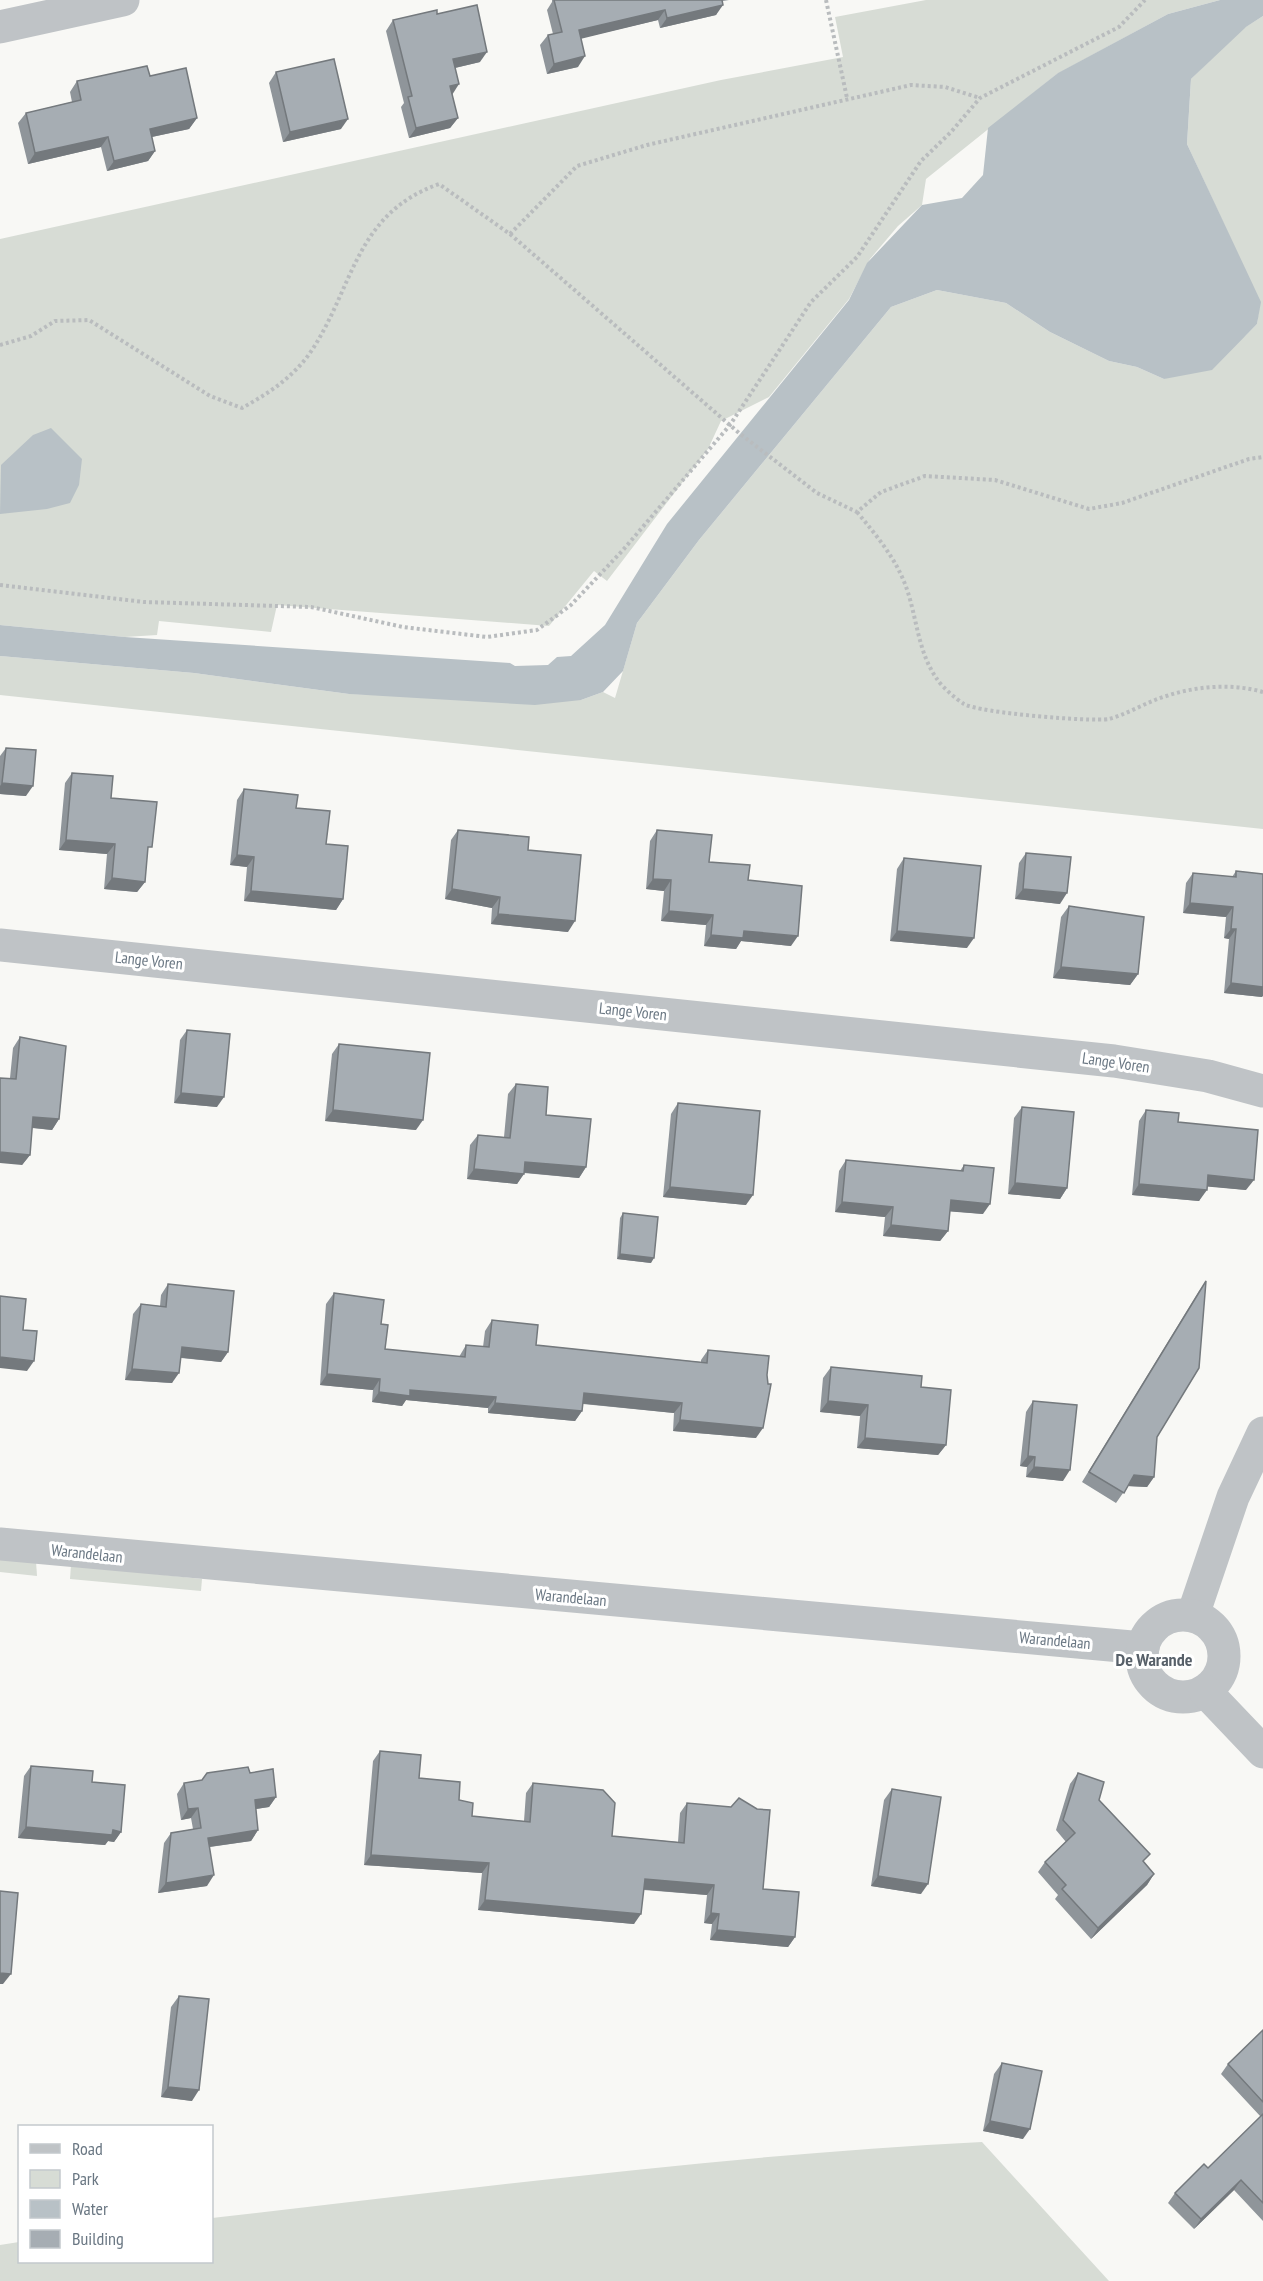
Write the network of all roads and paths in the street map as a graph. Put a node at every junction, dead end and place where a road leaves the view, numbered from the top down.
1 (123, 0) edge
2 (826, 0) edge
3 (1145, 0) edge
4 (0, 27) edge
5 (847, 98) junction
6 (980, 98) junction
7 (510, 234) junction
8 (0, 345) edge
9 (730, 425) junction
10 (1263, 456) edge
11 (857, 513) junction
12 (0, 585) edge
13 (1263, 692) edge
14 (0, 945) edge
15 (1263, 1091) edge
16 (1263, 1433) edge
17 (0, 1544) edge
18 (1193, 1615) junction
19 (1143, 1648) junction
20 (1205, 1691) junction
21 (1263, 1752) edge

1 - 4 street
2 - 5 path
3 - 6 path
5 - 6 path
5 - 7 path
6 - 9 path
7 - 8 path
7 - 9 path
9 - 11 path
9 - 12 path
10 - 11 path
11 - 13 path
14 - 15 street, Lange Voren
16 - 18 street
17 - 19 street, Warandelaan
18 - 19 street
18 - 20 street
19 - 20 street
20 - 21 street

